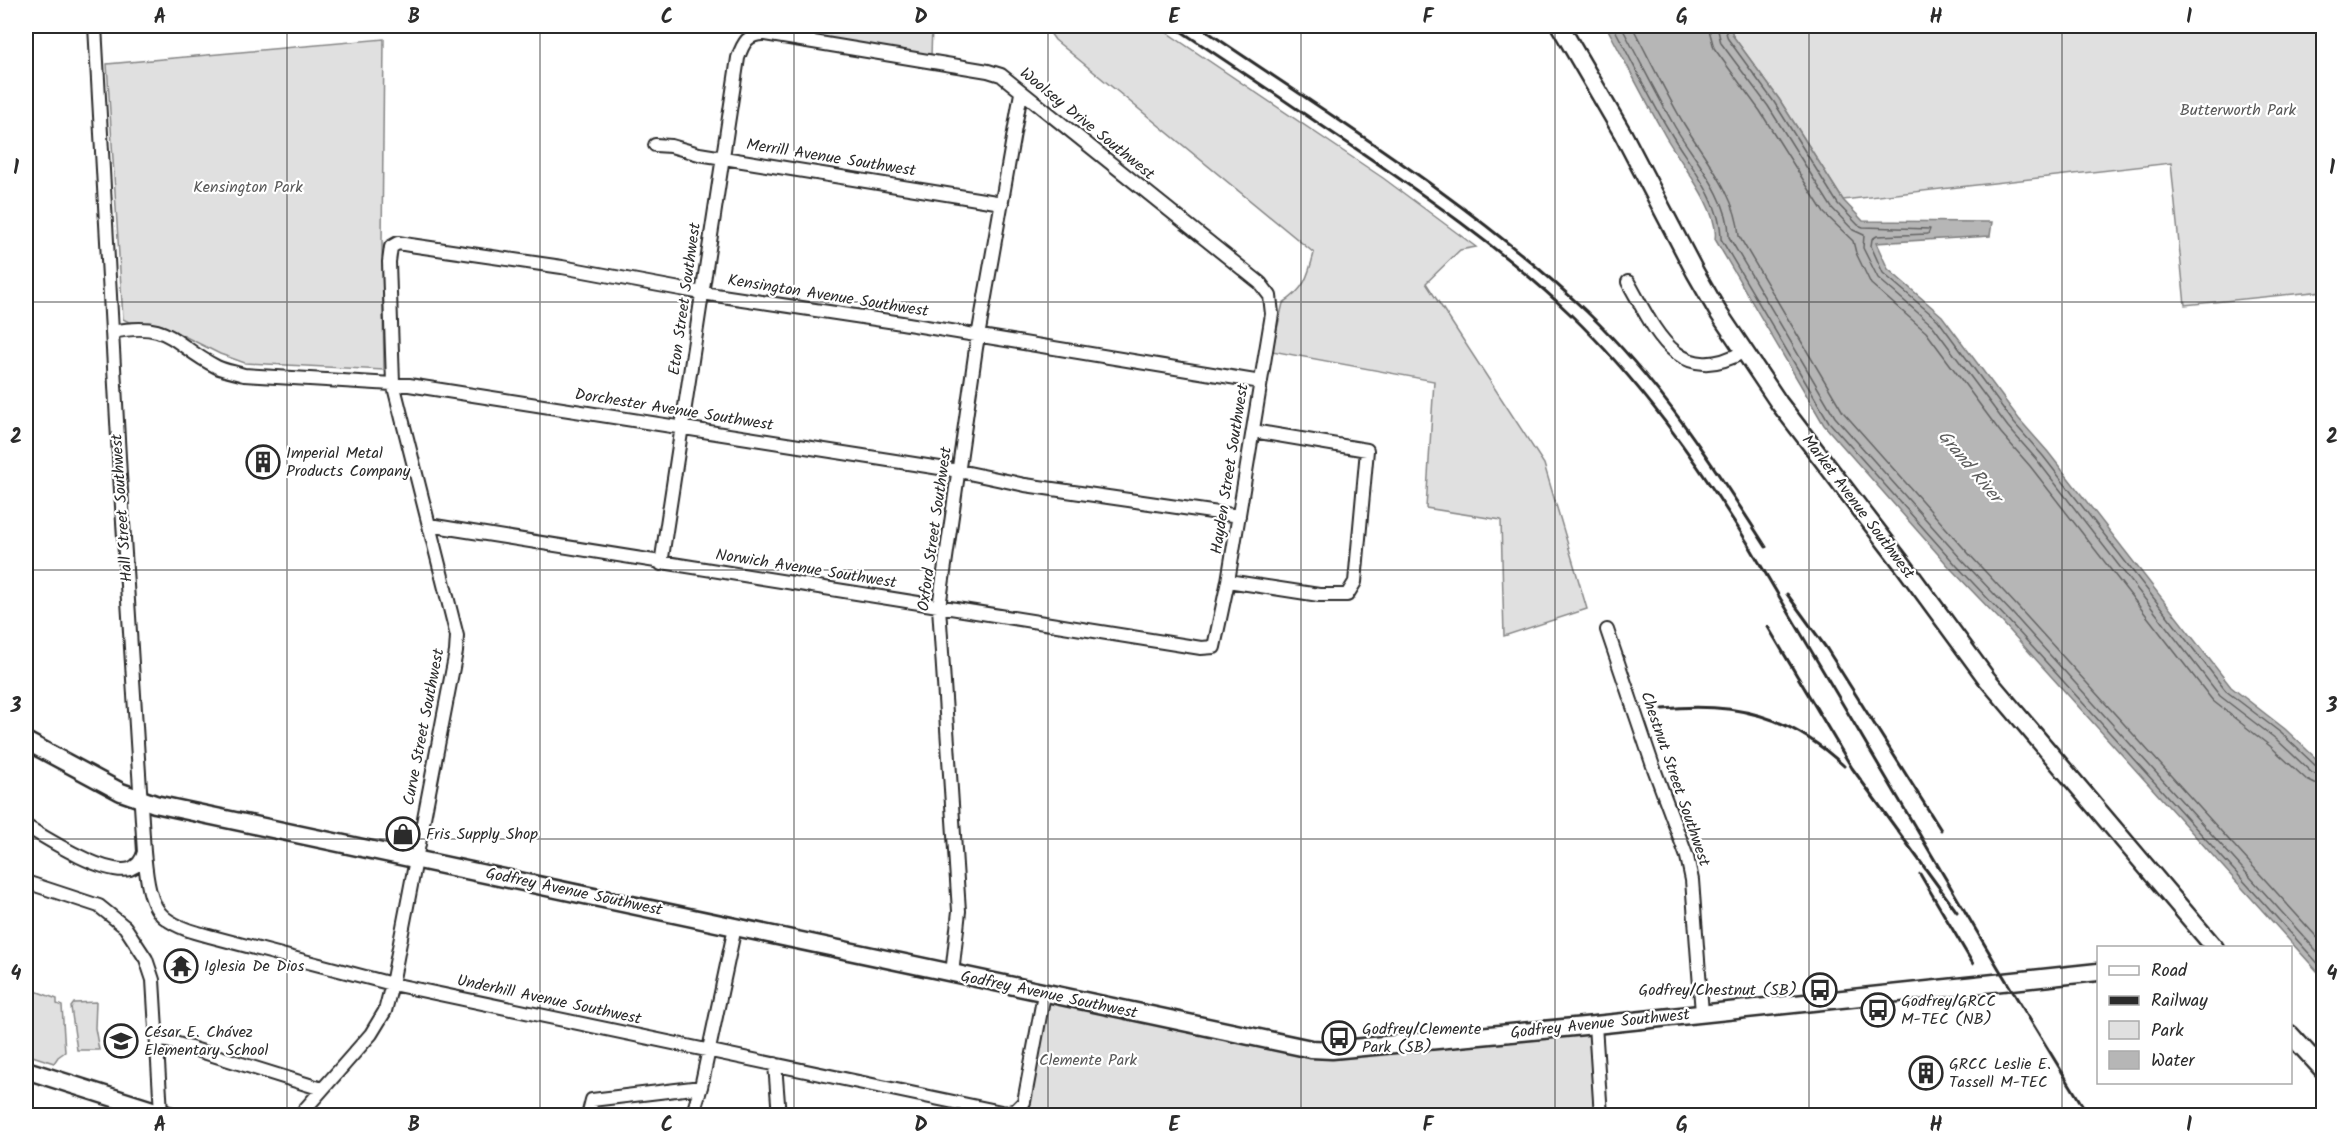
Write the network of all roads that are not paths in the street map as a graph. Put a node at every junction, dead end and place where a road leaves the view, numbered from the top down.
1 (95, 26) edge
2 (1560, 26) edge
3 (746, 39) joint
4 (1021, 93) junction
5 (655, 145) dead end
6 (722, 158) junction
7 (1002, 202) junction
8 (391, 247) joint
9 (1628, 282) dead end
10 (702, 293) junction
11 (1270, 296) joint
12 (112, 332) junction
13 (978, 337) junction
14 (1743, 352) junction
15 (1261, 382) junction
16 (393, 383) junction
17 (682, 429) junction
18 (1253, 431) junction
19 (959, 471) junction
20 (1239, 516) junction
21 (429, 525) junction
22 (661, 564) junction
23 (1228, 581) junction
24 (939, 607) junction
25 (1607, 630) dead end
26 (1214, 647) joint
27 (26, 741) edge
28 (142, 801) junction
29 (26, 826) edge
30 (144, 852) junction
31 (416, 859) junction
32 (26, 882) edge
33 (735, 927) junction
34 (2212, 946) edge
35 (2097, 972) edge
36 (952, 974) junction
37 (392, 984) junction
38 (1044, 994) junction
39 (1702, 1013) junction
40 (1594, 1025) junction
41 (2292, 1036) edge
42 (157, 1039) junction
43 (709, 1050) junction
44 (775, 1064) junction
45 (26, 1070) edge
46 (2324, 1071) edge
47 (701, 1087) junction
48 (322, 1089) junction
49 (165, 1114) edge
50 (299, 1116) edge
51 (588, 1116) edge
52 (692, 1116) edge
53 (779, 1116) edge
54 (1601, 1116) edge

1 - 12 street, Hall Street Southwest
2 - 14 main road, Market Avenue Southwest
3 - 4 street, Woolsey Drive Southwest
3 - 6 street, Eton Street Southwest
4 - 7 street, Oxford Street Southwest
4 - 11 street, Woolsey Drive Southwest
5 - 6 street, Merrill Avenue Southwest
6 - 7 street, Merrill Avenue Southwest
6 - 10 street, Eton Street Southwest
7 - 13 street, Oxford Street Southwest
8 - 10 street, Kensington Avenue Southwest
8 - 16 street, Curve Street Southwest
9 - 14 street
10 - 13 street, Kensington Avenue Southwest
10 - 17 street, Eton Street Southwest
11 - 15 street, Hayden Street Southwest
12 - 16 street, Dorchester Avenue Southwest
12 - 28 street, Hall Street Southwest
13 - 15 street, Kensington Avenue Southwest
13 - 19 street, Oxford Street Southwest
14 - 34 main road, Market Avenue Southwest
15 - 18 street, Hayden Street Southwest
16 - 17 street, Dorchester Avenue Southwest
16 - 21 street, Curve Street Southwest
17 - 19 street, Dorchester Avenue Southwest
17 - 22 street, Eton Street Southwest
18 - 20 street, Hayden Street Southwest
18 - 23 street
19 - 20 street, Dorchester Avenue Southwest
19 - 24 street, Oxford Street Southwest
20 - 23 street, Hayden Street Southwest
21 - 22 street, Norwich Avenue Southwest
21 - 31 street, Curve Street Southwest
22 - 24 street, Norwich Avenue Southwest
23 - 26 street, Hayden Street Southwest
24 - 26 street, Norwich Avenue Southwest
24 - 36 street, Oxford Street Southwest
25 - 39 street, Chestnut Street Southwest
27 - 28 main road, Godfrey Avenue Southwest
28 - 30 street, Hall Street Southwest
28 - 31 main road, Godfrey Avenue Southwest
29 - 30 street
30 - 37 street, Underhill Avenue Southwest
31 - 33 main road, Godfrey Avenue Southwest
31 - 37 street, Curve Street Southwest
32 - 42 street
33 - 36 main road, Godfrey Avenue Southwest
33 - 43 street
35 - 39 main road, Godfrey Avenue Southwest
36 - 38 main road, Godfrey Avenue Southwest
37 - 43 street, Underhill Avenue Southwest
37 - 48 street, Curve Street Southwest
38 - 40 main road, Godfrey Avenue Southwest
38 - 44 street, Underhill Avenue Southwest
39 - 40 main road, Godfrey Avenue Southwest
40 - 54 street
41 - 46 main road
42 - 48 street
42 - 49 street
43 - 44 street, Underhill Avenue Southwest
43 - 47 street
44 - 53 street
45 - 49 main road
47 - 51 street
47 - 52 street
48 - 50 street, Curve Street Southwest

